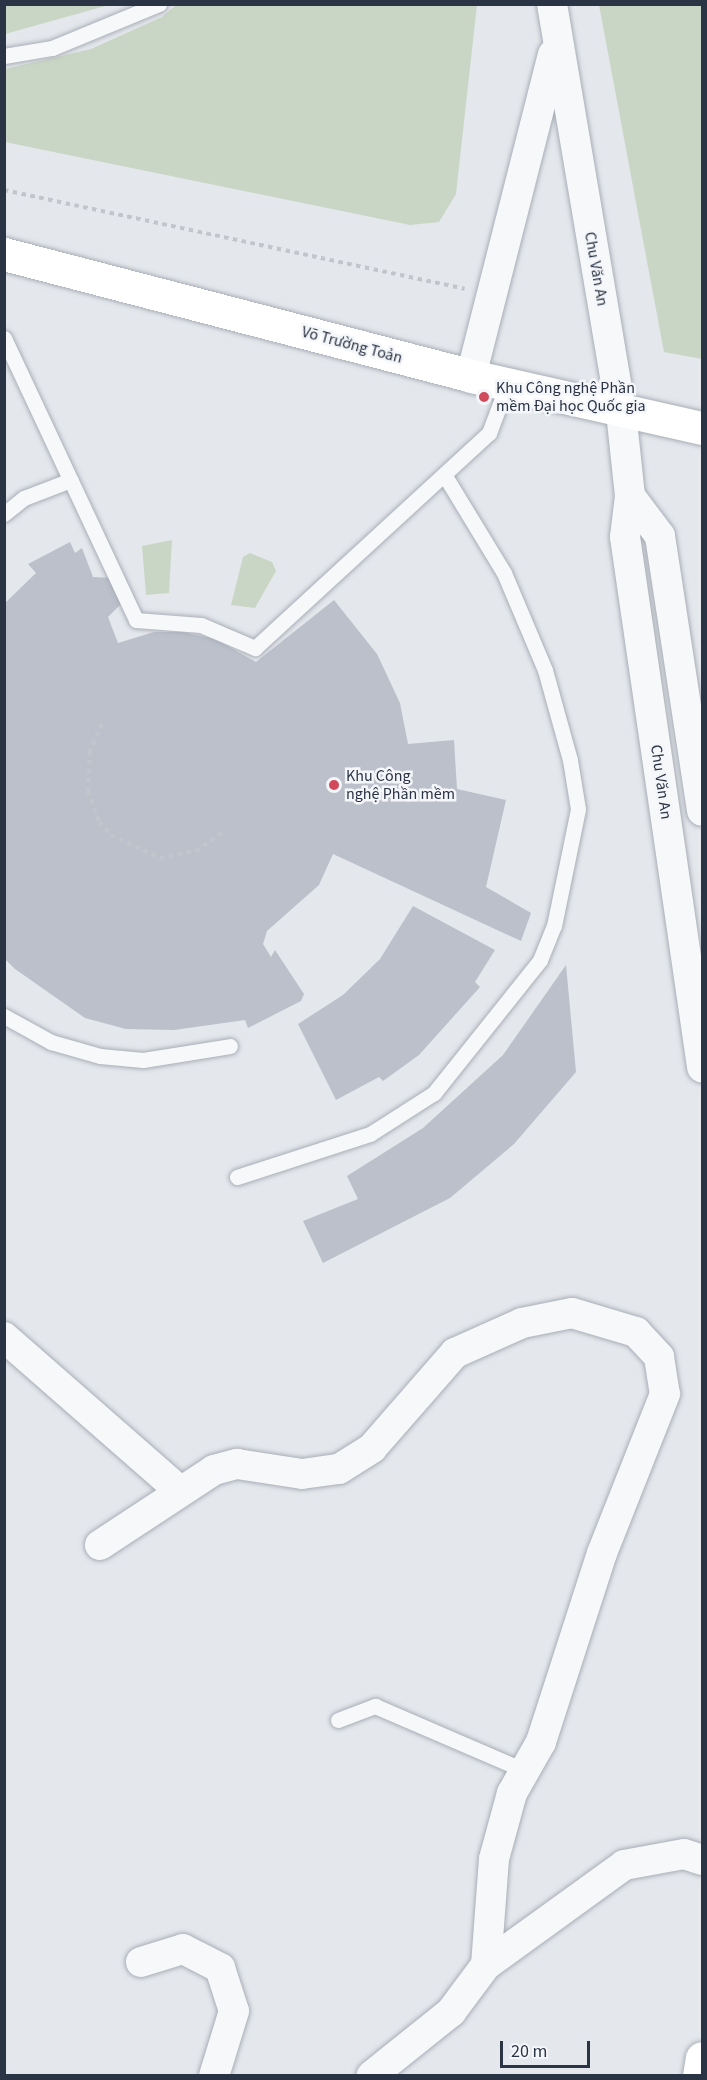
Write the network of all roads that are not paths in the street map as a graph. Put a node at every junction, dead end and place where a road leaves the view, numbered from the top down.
1 (159, 4) edge
2 (552, 4) edge
3 (556, 42) junction
4 (4, 56) edge
5 (4, 254) edge
6 (4, 338) edge
7 (471, 376) junction
8 (507, 385) junction
9 (621, 412) junction
10 (702, 428) edge
11 (445, 476) junction
12 (71, 480) junction
13 (630, 496) junction
14 (4, 513) edge
15 (702, 811) edge
16 (4, 1016) edge
17 (230, 1046) dead end
18 (702, 1067) edge
19 (237, 1176) dead end
20 (4, 1337) edge
21 (179, 1490) junction
22 (100, 1545) dead end
23 (338, 1720) dead end
24 (526, 1771) junction
25 (702, 1860) edge
26 (141, 1962) dead end
27 (486, 1965) junction
28 (702, 2058) edge
29 (214, 2076) edge
30 (371, 2076) edge
31 (699, 2076) edge

1 - 4 lane
2 - 3 street, Chu Văn An
3 - 7 street, Chu Văn An
3 - 9 street, Chu Văn An
5 - 7 main road, Võ Trường Toản
6 - 12 lane
7 - 8 main road, Võ Trường Toản
8 - 9 main road, Võ Trường Toản
8 - 11 lane
9 - 10 main road, Võ Trường Toản
9 - 13 street, Chu Văn An
11 - 12 lane
11 - 19 lane
12 - 14 lane
13 - 15 street
13 - 18 street, Chu Văn An
16 - 17 lane
20 - 21 street
21 - 22 street
21 - 24 street
23 - 24 lane
24 - 27 street
25 - 27 street
26 - 29 street
27 - 30 street
28 - 31 main road

